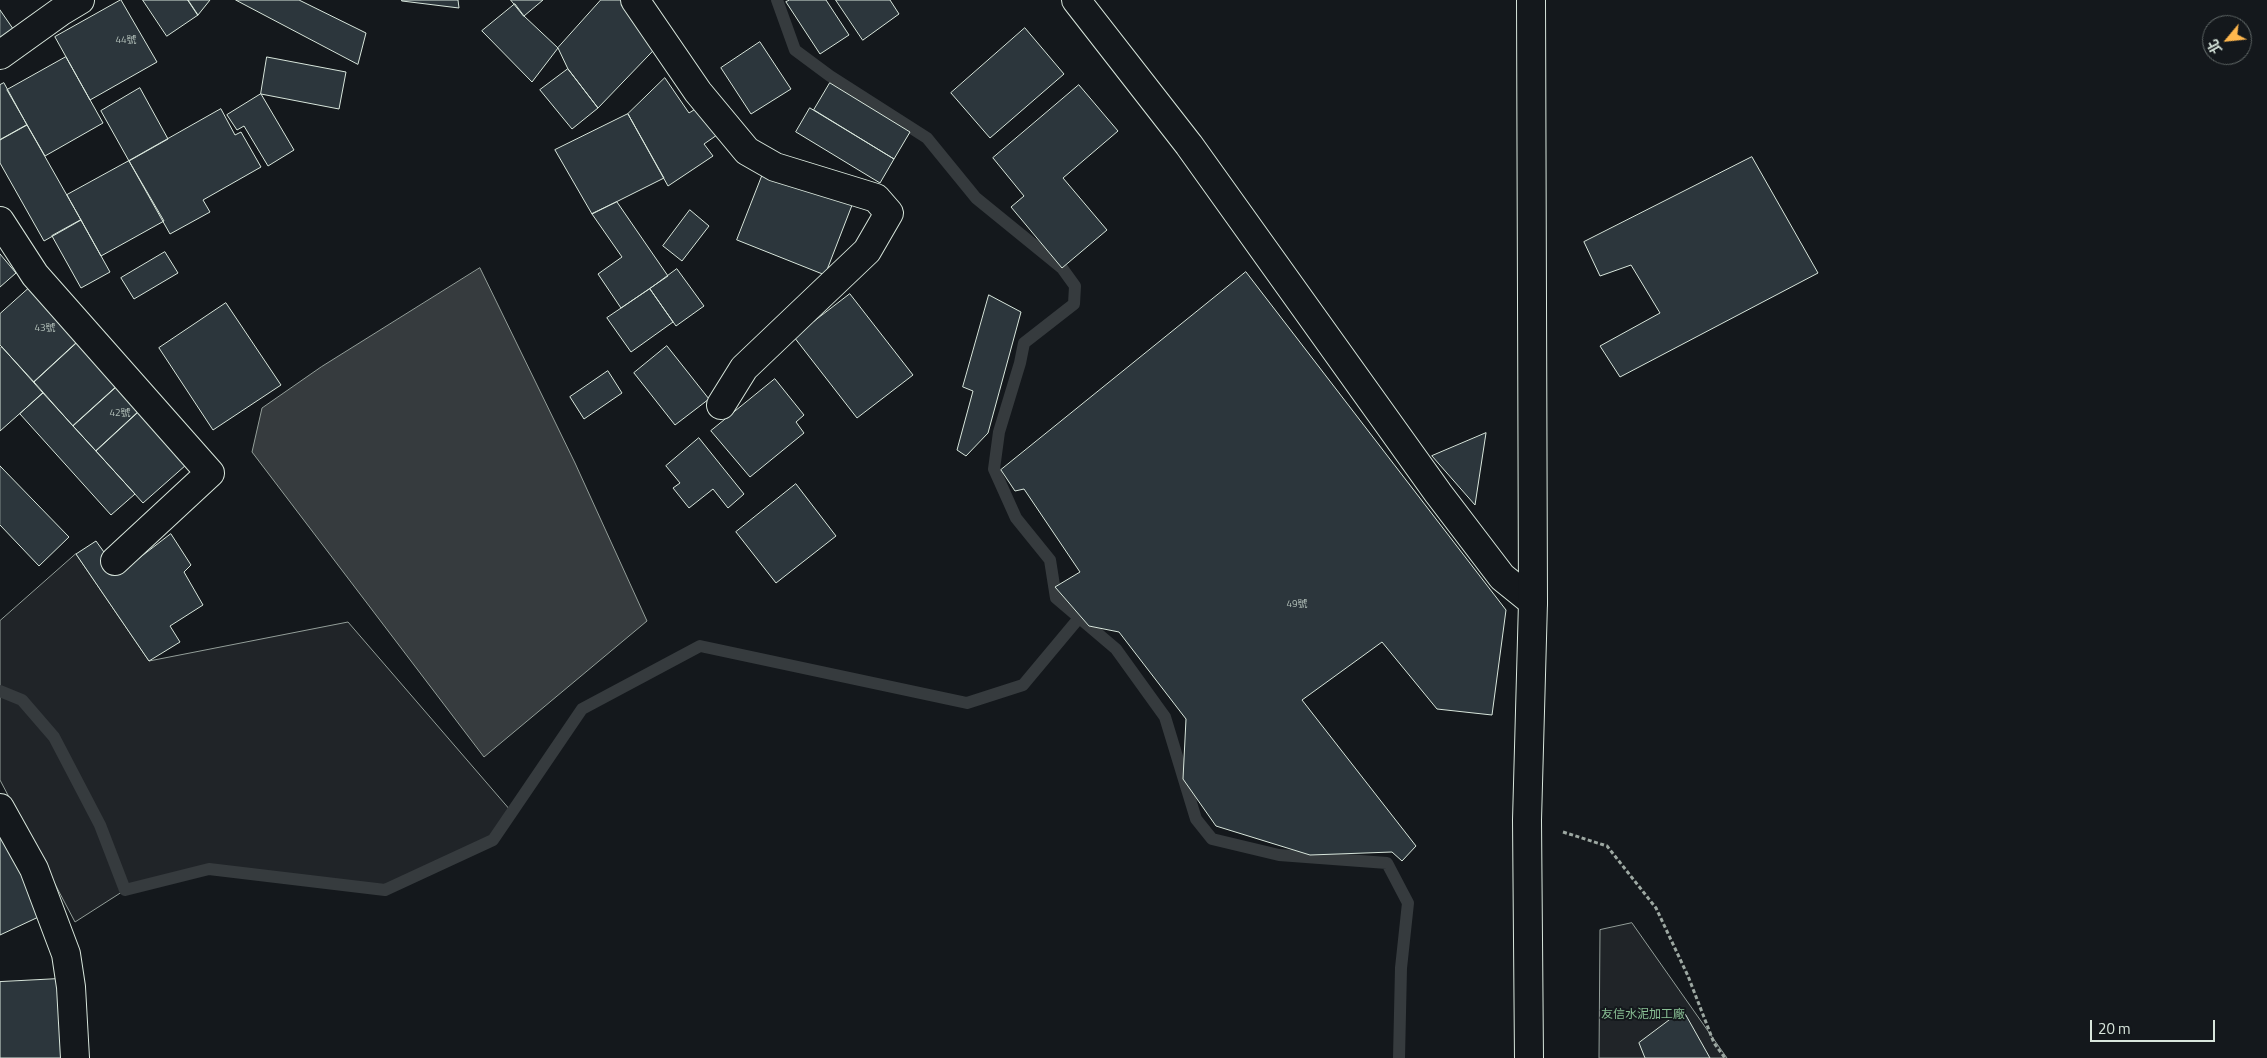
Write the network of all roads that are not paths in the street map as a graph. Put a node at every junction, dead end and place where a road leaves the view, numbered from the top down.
1 (80, 0) edge
2 (635, 0) edge
3 (1076, 0) edge
4 (1531, 0) edge
5 (0, 55) edge
6 (0, 221) edge
7 (721, 405) dead end
8 (115, 561) dead end
9 (1533, 602) junction
10 (0, 808) edge
11 (75, 1058) edge
12 (1529, 1058) edge

1 - 5 street
2 - 7 street
3 - 9 street
4 - 9 street
6 - 8 street
9 - 12 street
10 - 11 street

